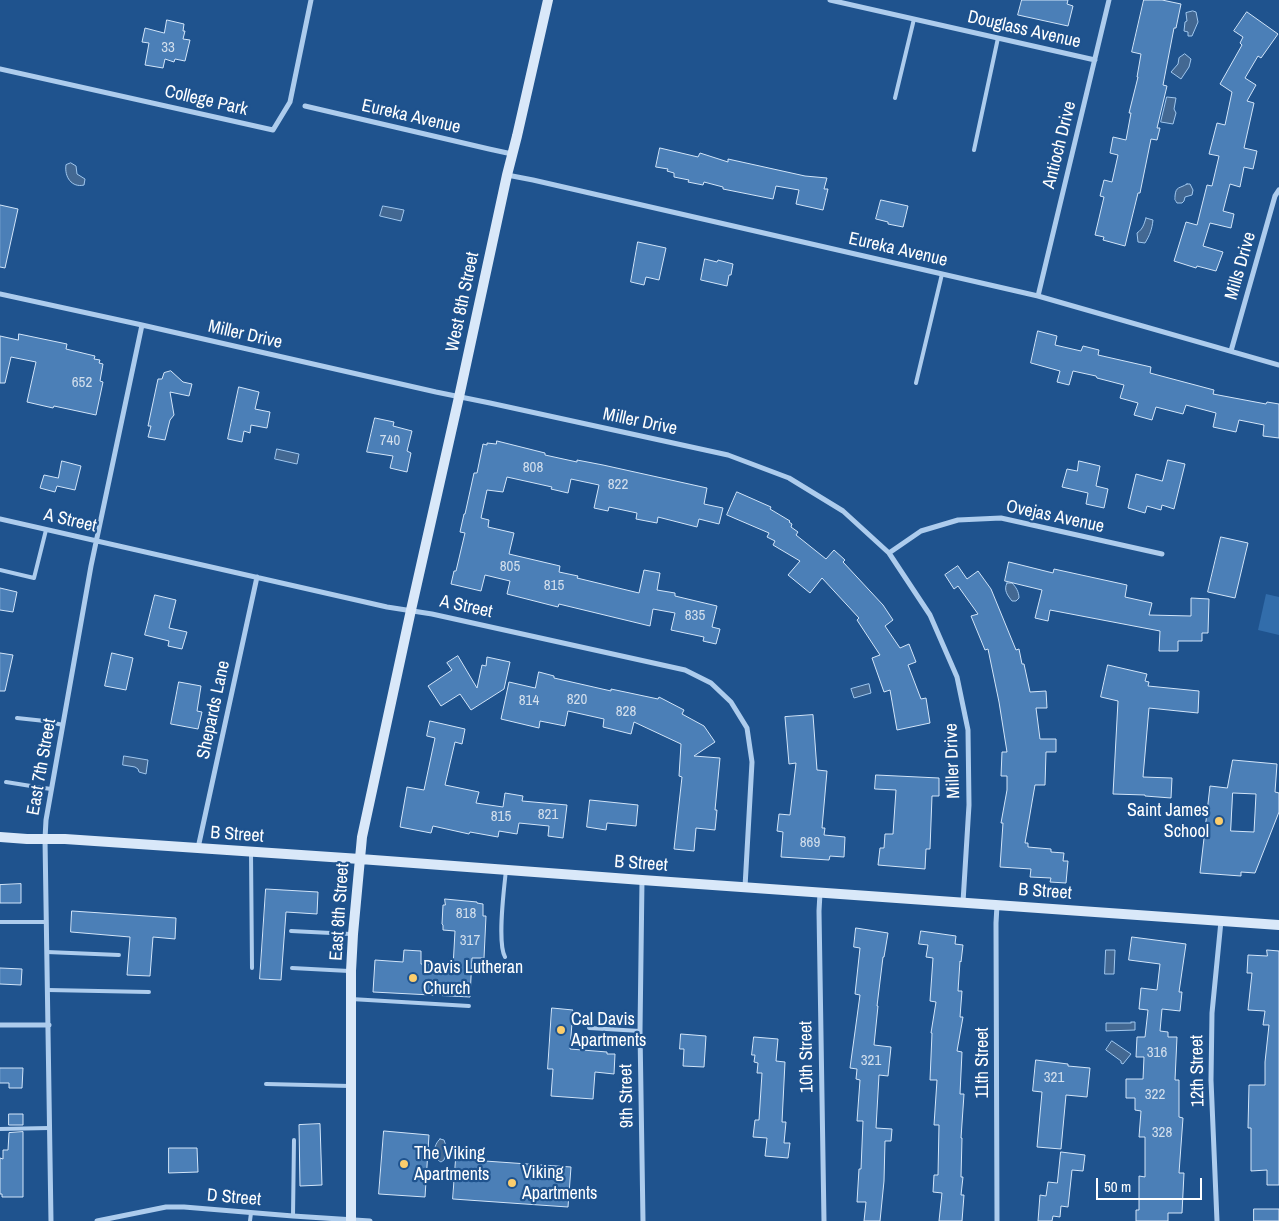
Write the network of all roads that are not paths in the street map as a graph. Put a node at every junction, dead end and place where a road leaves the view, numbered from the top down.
1 (311, 0) edge
2 (548, 0) edge
3 (830, 0) edge
4 (1109, 0) edge
5 (914, 19) junction
6 (998, 38) junction
7 (1095, 60) junction
8 (0, 69) edge
9 (895, 98) dead end
10 (304, 106) dead end
11 (974, 150) dead end
12 (512, 154) junction
13 (507, 175) junction
14 (1279, 190) edge
15 (942, 274) junction
16 (0, 294) edge
17 (1038, 296) junction
18 (142, 325) junction
19 (1231, 351) junction
20 (1279, 365) edge
21 (916, 382) dead end
22 (459, 397) junction
23 (0, 519) edge
24 (46, 530) junction
25 (96, 541) junction
26 (889, 553) junction
27 (1162, 554) dead end
28 (0, 570) edge
29 (257, 577) junction
30 (411, 610) junction
31 (17, 718) dead end
32 (64, 725) junction
33 (6, 782) dead end
34 (51, 789) junction
35 (0, 837) edge
36 (45, 839) junction
37 (198, 848) junction
38 (251, 852) junction
39 (360, 859) junction
40 (506, 870) junction
41 (642, 880) junction
42 (745, 887) junction
43 (820, 892) junction
44 (963, 902) junction
45 (997, 905) junction
46 (1221, 921) junction
47 (0, 922) edge
48 (46, 922) junction
49 (1279, 925) edge
50 (291, 931) dead end
51 (353, 934) junction
52 (47, 952) junction
53 (119, 955) dead end
54 (505, 957) dead end
55 (252, 968) dead end
56 (292, 968) dead end
57 (352, 971) junction
58 (48, 990) junction
59 (149, 992) dead end
60 (351, 999) junction
61 (469, 1006) dead end
62 (0, 1025) edge
63 (48, 1025) junction
64 (589, 1028) dead end
65 (640, 1031) junction
66 (266, 1084) dead end
67 (350, 1086) junction
68 (49, 1128) junction
69 (0, 1129) edge
70 (294, 1140) dead end
71 (251, 1213) junction
72 (294, 1216) junction
73 (125, 1218) edge
74 (351, 1220) edge
75 (51, 1221) edge
76 (97, 1221) edge
77 (250, 1221) edge
78 (370, 1221) edge
79 (644, 1221) edge
80 (824, 1221) edge
81 (997, 1221) edge
82 (1217, 1221) edge

1 - 8 street, College Park
2 - 12 street, West 8th Street
3 - 5 street, Douglass Avenue
4 - 7 street, Antioch Drive
5 - 6 street, Douglass Avenue
5 - 9 lane
6 - 7 street, Douglass Avenue
6 - 11 lane
7 - 17 street, Antioch Drive
10 - 12 street, Eureka Avenue
12 - 13 street, West 8th Street
13 - 15 street, Eureka Avenue
13 - 22 street, West 8th Street
14 - 19 street, Mills Drive
15 - 17 street, Eureka Avenue
15 - 21 lane
16 - 18 street, Miller Drive
17 - 19 street, Eureka Avenue
18 - 22 street, Miller Drive
18 - 25 street, East 7th Street
19 - 20 street, Eureka Avenue
22 - 26 street, Miller Drive
22 - 30 street, West 8th Street
23 - 24 street, A Street
24 - 25 street, A Street
24 - 28 lane
25 - 29 street, A Street
25 - 32 street, East 7th Street
26 - 27 street, Ovejas Avenue
26 - 44 street, Miller Drive
29 - 30 street, A Street
29 - 37 street, Shepards Lane
30 - 39 street, East 8th Street
30 - 42 street, A Street
31 - 32 lane
32 - 34 street, East 7th Street
33 - 34 lane
34 - 36 street, East 7th Street
35 - 36 street, B Street
36 - 37 street, B Street
36 - 48 street, East 7th Street
37 - 38 street, B Street
38 - 39 street, B Street
38 - 55 lane
39 - 40 street, B Street
39 - 51 street, East 8th Street
40 - 41 street, B Street
40 - 54 lane
41 - 42 street, B Street
41 - 65 street, 9th Street
42 - 43 street, B Street
43 - 44 street, B Street
43 - 80 street, 10th Street
44 - 45 street, B Street
45 - 46 street, B Street
45 - 81 street, 11th Street
46 - 49 street, B Street
46 - 82 street, 12th Street
47 - 48 lane
48 - 52 street, East 7th Street
50 - 51 lane
51 - 57 street, East 8th Street
52 - 53 lane
52 - 58 street, East 7th Street
56 - 57 lane
57 - 60 street, East 8th Street
58 - 59 lane
58 - 63 street, East 7th Street
60 - 61 lane
60 - 67 street, East 8th Street
62 - 63 street
63 - 68 street, East 7th Street
64 - 65 lane
65 - 79 street, 9th Street
66 - 67 lane
67 - 74 street, East 8th Street
68 - 69 lane
68 - 75 street, East 7th Street
70 - 72 lane
71 - 72 street, D Street
71 - 73 street, D Street
71 - 77 lane
72 - 74 street, D Street
73 - 76 street, D Street
74 - 78 street, D Street

